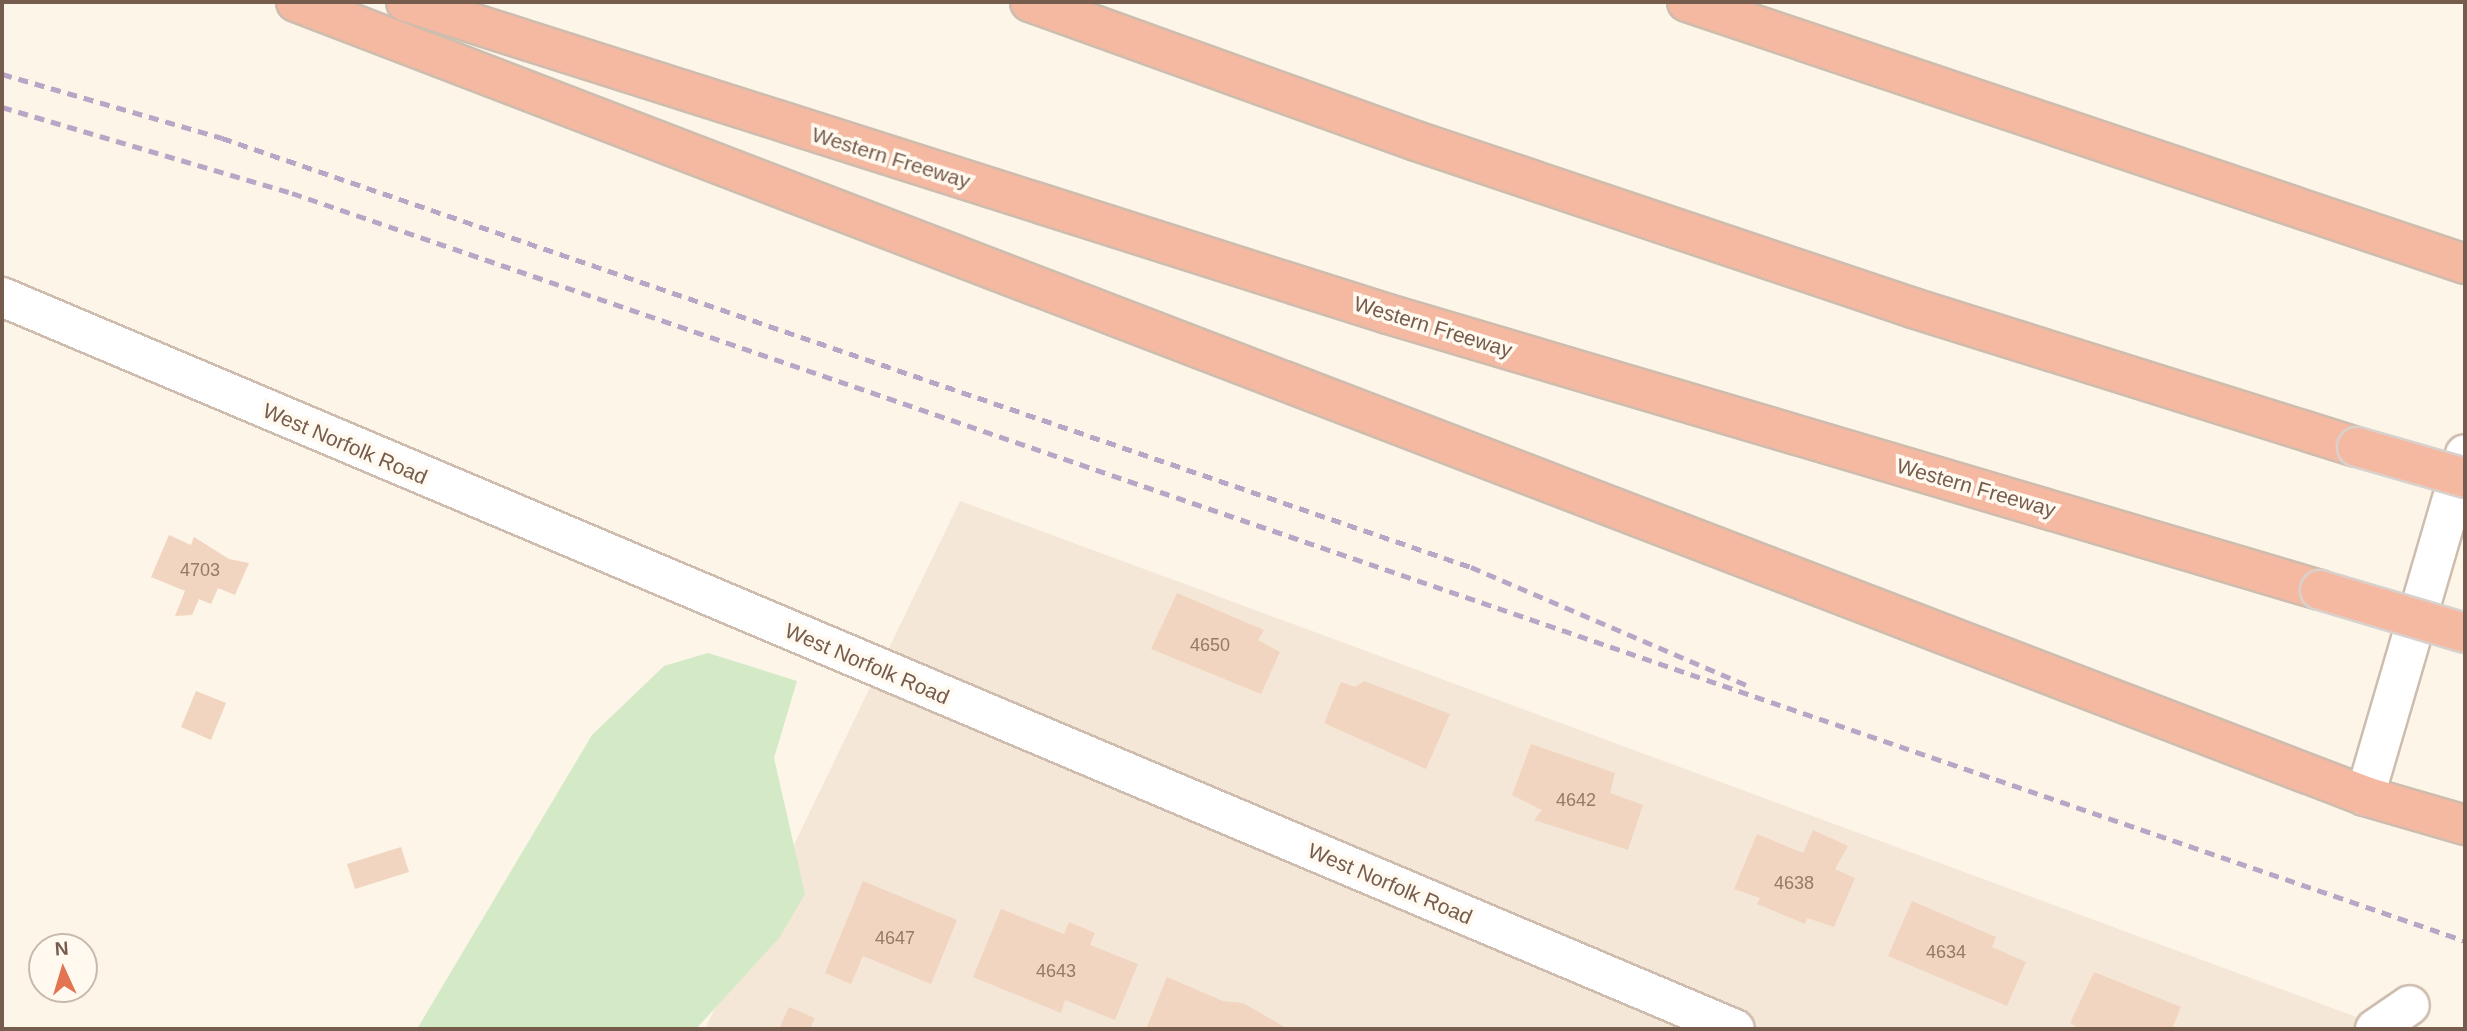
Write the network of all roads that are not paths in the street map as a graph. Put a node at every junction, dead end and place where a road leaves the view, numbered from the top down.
1 (296, 2) edge
2 (406, 2) edge
3 (1030, 2) edge
4 (1687, 2) edge
5 (2465, 264) edge
6 (2, 297) edge
7 (2465, 454) edge
8 (2465, 478) edge
9 (2465, 633) edge
10 (2365, 796) junction
11 (2465, 825) edge
12 (2410, 1005) dead end
13 (1735, 1029) edge
14 (2375, 1029) edge

1 - 10 highway
2 - 9 highway, Western Freeway, bridge
3 - 8 highway, bridge
4 - 5 highway
6 - 13 street, West Norfolk Road
7 - 10 street
10 - 11 highway
12 - 14 street

